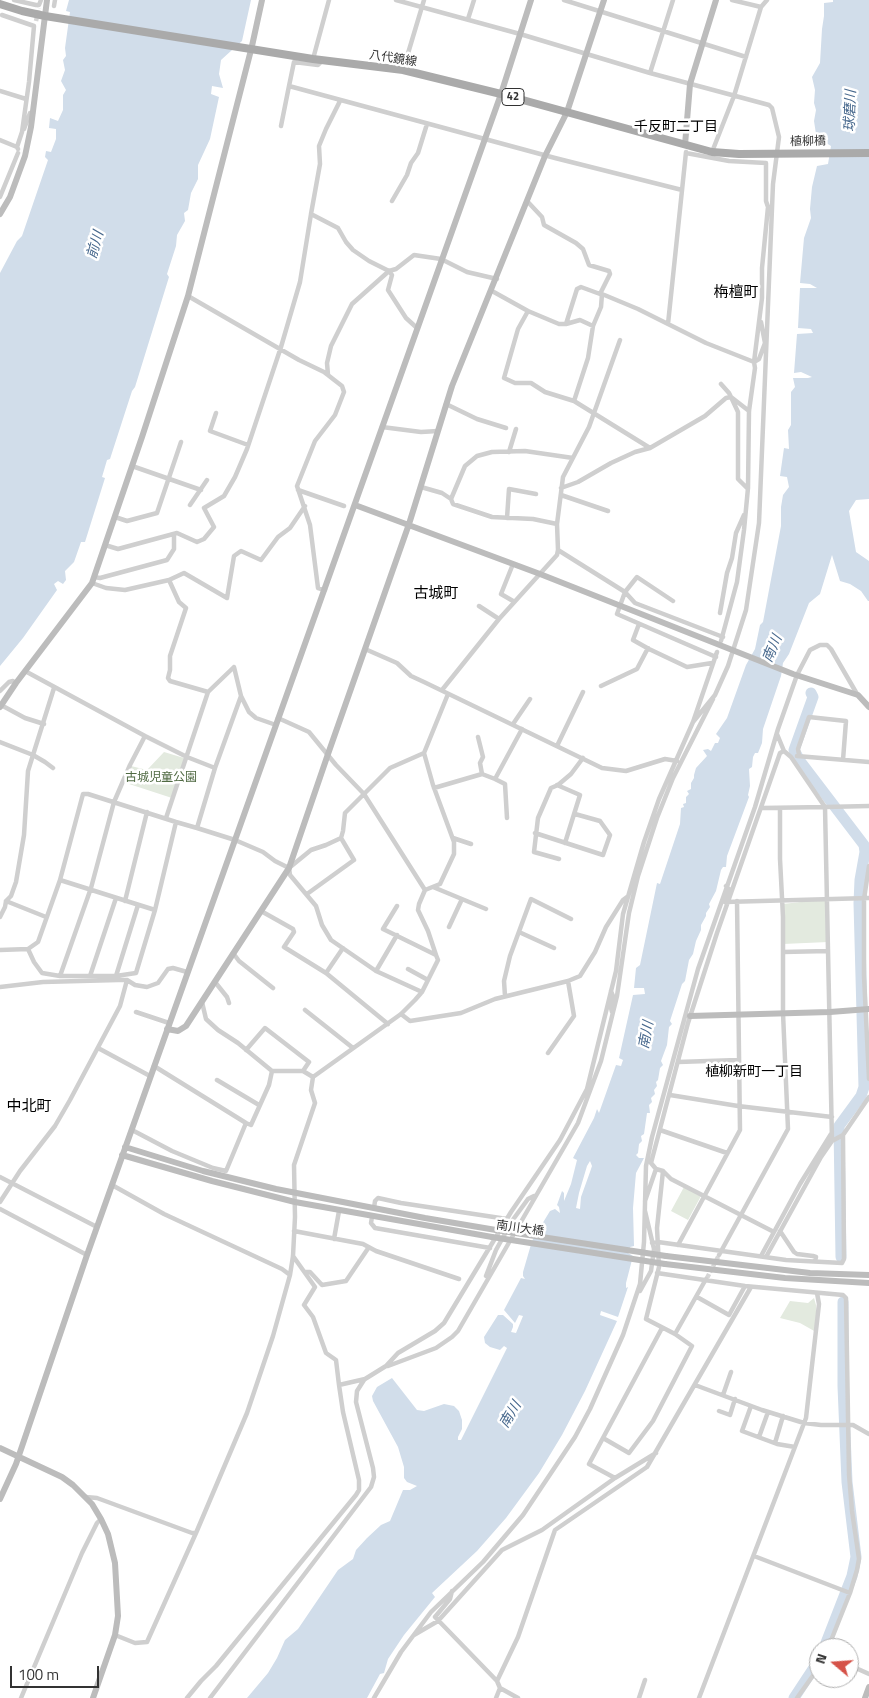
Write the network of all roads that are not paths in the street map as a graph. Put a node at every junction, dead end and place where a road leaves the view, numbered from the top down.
1 (14, 0) edge
2 (47, 0) edge
3 (55, 0) edge
4 (262, 0) edge
5 (329, 0) edge
6 (396, 0) edge
7 (424, 0) edge
8 (474, 0) edge
9 (531, 0) edge
10 (564, 0) edge
11 (604, 0) edge
12 (673, 0) edge
13 (716, 0) edge
14 (732, 0) edge
15 (767, 0) edge
16 (0, 4) edge
17 (39, 4) edge
18 (54, 6) dead end
19 (422, 6) junction
20 (761, 7) junction
21 (601, 11) junction
22 (48, 16) junction
23 (1, 17) edge
24 (468, 19) junction
25 (663, 31) junction
26 (520, 34) junction
27 (702, 44) junction
28 (248, 48) junction
29 (586, 53) junction
30 (746, 57) junction
31 (313, 59) junction
32 (323, 60) junction
33 (403, 70) junction
34 (650, 73) junction
35 (690, 84) junction
36 (288, 86) junction
37 (0, 91) edge
38 (501, 94) junction
39 (734, 96) junction
40 (26, 99) junction
41 (340, 101) junction
42 (33, 112) junction
43 (567, 112) junction
44 (427, 124) junction
45 (281, 126) dead end
46 (22, 132) junction
47 (484, 139) junction
48 (0, 140) edge
49 (17, 147) junction
50 (685, 149) junction
51 (712, 152) junction
52 (18, 153) junction
53 (869, 153) edge
54 (778, 154) junction
55 (25, 156) junction
56 (545, 156) junction
57 (682, 190) junction
58 (0, 197) edge
59 (392, 201) dead end
60 (527, 201) junction
61 (0, 214) edge
62 (311, 214) junction
63 (442, 259) junction
64 (389, 271) junction
65 (497, 278) junction
66 (492, 291) junction
67 (601, 294) junction
68 (188, 296) junction
69 (528, 311) junction
70 (760, 315) junction
71 (566, 324) junction
72 (668, 324) junction
73 (593, 326) junction
74 (417, 328) junction
75 (767, 338) junction
76 (620, 340) dead end
77 (765, 343) junction
78 (281, 348) junction
79 (754, 362) junction
80 (328, 375) junction
81 (720, 384) dead end
82 (730, 397) junction
83 (574, 400) junction
84 (446, 404) junction
85 (747, 409) junction
86 (216, 413) dead end
87 (593, 414) junction
88 (737, 422) junction
89 (382, 427) junction
90 (506, 428) dead end
91 (516, 429) dead end
92 (438, 432) junction
93 (181, 442) dead end
94 (248, 445) junction
95 (650, 448) junction
96 (509, 452) junction
97 (572, 458) junction
98 (132, 466) junction
99 (168, 479) junction
100 (207, 480) dead end
101 (421, 487) junction
102 (561, 488) junction
103 (748, 488) junction
104 (200, 490) junction
105 (298, 490) junction
106 (536, 494) dead end
107 (561, 495) junction
108 (451, 499) junction
109 (190, 505) dead end
110 (355, 505) junction
111 (305, 506) junction
112 (344, 506) dead end
113 (608, 511) dead end
114 (746, 511) junction
115 (115, 517) junction
116 (507, 518) junction
117 (409, 524) junction
118 (557, 524) junction
119 (174, 534) junction
120 (105, 545) junction
121 (558, 550) junction
122 (513, 564) junction
123 (540, 574) junction
124 (93, 580) junction
125 (169, 580) junction
126 (325, 590) junction
127 (625, 592) junction
128 (673, 601) dead end
129 (513, 602) junction
130 (620, 605) junction
131 (479, 606) dead end
132 (720, 613) dead end
133 (499, 619) junction
134 (639, 624) junction
135 (648, 648) junction
136 (365, 649) junction
137 (734, 651) junction
138 (712, 664) junction
139 (25, 671) junction
140 (795, 675) junction
141 (16, 683) junction
142 (600, 686) dead end
143 (54, 688) junction
144 (442, 690) junction
145 (0, 691) edge
146 (208, 692) junction
147 (583, 692) dead end
148 (448, 694) junction
149 (715, 695) junction
150 (858, 695) junction
151 (241, 696) junction
152 (530, 699) dead end
153 (0, 706) edge
154 (869, 707) edge
155 (277, 722) junction
156 (693, 722) junction
157 (44, 724) junction
158 (513, 724) junction
159 (522, 729) junction
160 (777, 734) junction
161 (145, 736) junction
162 (478, 737) dead end
163 (0, 742) edge
164 (558, 746) junction
165 (784, 751) junction
166 (424, 753) junction
167 (328, 754) junction
168 (33, 755) junction
169 (796, 756) junction
170 (187, 757) junction
171 (583, 758) junction
172 (842, 760) junction
173 (677, 761) junction
174 (869, 762) edge
175 (53, 768) dead end
176 (215, 768) junction
177 (482, 774) junction
178 (495, 779) junction
179 (557, 785) junction
180 (434, 788) junction
181 (364, 794) junction
182 (114, 802) junction
183 (869, 806) edge
184 (827, 807) junction
185 (762, 808) junction
186 (780, 808) junction
187 (147, 812) junction
188 (575, 814) junction
189 (166, 818) junction
190 (507, 818) dead end
191 (176, 822) junction
192 (197, 828) junction
193 (535, 833) junction
194 (341, 838) junction
195 (453, 838) junction
196 (235, 840) junction
197 (564, 843) junction
198 (471, 844) dead end
199 (559, 860) dead end
200 (869, 866) edge
201 (289, 868) junction
202 (60, 880) junction
203 (433, 886) junction
204 (726, 886) junction
205 (90, 888) junction
206 (425, 890) junction
207 (307, 894) junction
208 (627, 897) junction
209 (116, 898) junction
210 (863, 898) edge
211 (462, 899) junction
212 (827, 899) junction
213 (782, 900) junction
214 (6, 901) junction
215 (125, 901) junction
216 (738, 901) junction
217 (728, 902) junction
218 (138, 906) junction
219 (397, 906) dead end
220 (486, 909) dead end
221 (155, 910) junction
222 (261, 910) junction
223 (0, 917) edge
224 (46, 917) junction
225 (571, 919) dead end
226 (449, 927) dead end
227 (519, 932) junction
228 (397, 935) junction
229 (343, 948) junction
230 (554, 948) dead end
231 (28, 949) junction
232 (0, 950) edge
233 (828, 951) junction
234 (783, 952) junction
235 (233, 953) junction
236 (436, 955) junction
237 (408, 969) dead end
238 (376, 971) junction
239 (187, 972) junction
240 (326, 973) junction
241 (60, 976) junction
242 (90, 976) junction
243 (116, 976) junction
244 (126, 980) junction
245 (428, 980) junction
246 (568, 981) junction
247 (215, 982) junction
248 (0, 987) edge
249 (274, 988) dead end
250 (611, 991) junction
251 (422, 992) junction
252 (505, 996) junction
253 (202, 1002) junction
254 (229, 1003) dead end
255 (306, 1010) dead end
256 (864, 1010) edge
257 (136, 1012) dead end
258 (783, 1012) junction
259 (830, 1012) junction
260 (612, 1013) junction
261 (401, 1014) junction
262 (738, 1015) junction
263 (690, 1016) junction
264 (388, 1024) junction
265 (168, 1026) junction
266 (98, 1048) junction
267 (353, 1048) junction
268 (246, 1050) junction
269 (548, 1054) dead end
270 (738, 1060) junction
271 (678, 1062) junction
272 (154, 1066) junction
273 (303, 1070) junction
274 (272, 1071) junction
275 (150, 1076) junction
276 (313, 1077) junction
277 (869, 1079) edge
278 (218, 1080) dead end
279 (670, 1095) junction
280 (869, 1096) edge
281 (867, 1103) edge
282 (259, 1105) junction
283 (738, 1106) junction
284 (786, 1111) junction
285 (832, 1117) junction
286 (246, 1123) junction
287 (132, 1130) junction
288 (660, 1130) junction
289 (831, 1134) junction
290 (838, 1137) junction
291 (125, 1147) junction
292 (727, 1153) junction
293 (122, 1156) junction
294 (205, 1168) junction
295 (656, 1169) junction
296 (663, 1172) junction
297 (225, 1174) junction
298 (0, 1178) edge
299 (11, 1183) junction
300 (112, 1185) junction
301 (295, 1193) junction
302 (704, 1196) junction
303 (0, 1202) edge
304 (295, 1202) junction
305 (644, 1204) junction
306 (374, 1208) junction
307 (0, 1209) edge
308 (339, 1210) junction
309 (741, 1214) junction
310 (372, 1217) junction
311 (507, 1219) junction
312 (97, 1227) junction
313 (294, 1231) junction
314 (780, 1231) junction
315 (774, 1232) junction
316 (334, 1239) junction
317 (655, 1243) junction
318 (678, 1245) junction
319 (369, 1247) junction
320 (490, 1248) junction
321 (720, 1253) junction
322 (86, 1255) junction
323 (293, 1256) junction
324 (764, 1256) junction
325 (786, 1260) junction
326 (815, 1261) junction
327 (785, 1270) junction
328 (305, 1272) junction
329 (657, 1273) junction
330 (290, 1275) junction
331 (869, 1276) edge
332 (459, 1278) dead end
333 (785, 1278) junction
334 (706, 1279) junction
335 (869, 1283) edge
336 (745, 1286) junction
337 (751, 1287) junction
338 (783, 1289) junction
339 (817, 1294) junction
340 (697, 1297) junction
341 (635, 1299) junction
342 (662, 1328) junction
343 (675, 1334) junction
344 (386, 1366) junction
345 (731, 1372) dead end
346 (365, 1379) junction
347 (695, 1384) junction
348 (339, 1385) junction
349 (723, 1395) junction
350 (735, 1400) junction
351 (751, 1406) junction
352 (719, 1411) dead end
353 (768, 1412) junction
354 (783, 1416) junction
355 (804, 1423) junction
356 (847, 1425) junction
357 (869, 1434) edge
358 (759, 1437) junction
359 (603, 1438) junction
360 (775, 1443) junction
361 (795, 1447) junction
362 (0, 1448) edge
363 (657, 1452) junction
364 (18, 1456) junction
365 (615, 1478) junction
366 (86, 1497) junction
367 (0, 1499) edge
368 (101, 1519) junction
369 (196, 1532) junction
370 (754, 1556) junction
371 (452, 1591) junction
372 (850, 1593) junction
373 (438, 1621) junction
374 (115, 1635) junction
375 (411, 1637) junction
376 (832, 1638) edge
377 (645, 1680) dead end
378 (497, 1681) junction
379 (809, 1681) edge
380 (869, 1687) edge
381 (500, 1688) junction
382 (21, 1698) edge
383 (93, 1698) edge
384 (187, 1698) edge
385 (210, 1698) edge
386 (374, 1698) edge
387 (496, 1698) edge
388 (518, 1698) edge
389 (640, 1698) edge
390 (699, 1698) edge
391 (797, 1698) edge
392 (865, 1698) edge

1 - 17 street
2 - 22 street
3 - 18 street
4 - 28 street
5 - 31 street
6 - 19 street
7 - 19 street
8 - 24 street
9 - 26 street
10 - 21 street
11 - 21 street
12 - 25 street
13 - 27 street
14 - 20 street
15 - 20 street
16 - 22 main road, 八代鏡線 / 42
19 - 24 street
19 - 33 street
20 - 30 street
21 - 25 street
21 - 29 street
22 - 28 main road, 八代鏡線 / 42
22 - 42 street
23 - 40 street
24 - 26 street
25 - 27 street
25 - 34 street
26 - 29 street
26 - 38 street
27 - 30 street
27 - 35 street
28 - 31 main road, 八代鏡線 / 42
28 - 68 street
29 - 34 street
29 - 43 street
30 - 39 street
31 - 32 main road, 八代鏡線 / 42
32 - 33 main road, 八代鏡線 / 42
32 - 36 street
33 - 38 main road, 八代鏡線 / 42
34 - 35 street
35 - 39 street
35 - 50 street
36 - 41 street
36 - 45 street
37 - 40 street
38 - 43 main road, 八代鏡線 / 42
38 - 47 street
39 - 51 street
39 - 54 street
40 - 46 street
41 - 44 street
41 - 62 street
42 - 46 street
42 - 55 street
43 - 50 main road, 八代鏡線 / 42
43 - 56 street
44 - 47 street
44 - 59 street
46 - 49 street
47 - 56 street
47 - 63 street
48 - 49 street
49 - 52 street
50 - 51 main road, 八代鏡線 / 42
50 - 57 street
50 - 70 street
51 - 54 main road, 八代鏡線 / 42
52 - 55 street
52 - 58 street
53 - 54 main road, 植柳橋 / 42
54 - 75 street
55 - 61 street
56 - 57 street
56 - 60 street
57 - 72 street
60 - 65 street
60 - 67 street
62 - 64 street
62 - 78 street
63 - 64 street
63 - 65 street
63 - 74 street
64 - 74 street
64 - 80 street
65 - 66 street
66 - 69 street
66 - 84 street
67 - 71 street
67 - 72 street
67 - 73 street
68 - 78 street
68 - 98 street
69 - 71 street
69 - 83 street
70 - 77 street
70 - 79 street
71 - 73 street
72 - 79 street
73 - 83 street
74 - 89 street
75 - 77 street
75 - 137 street
76 - 87 street
77 - 79 street
78 - 80 street
78 - 94 street
79 - 85 street
80 - 105 street
81 - 82 street
82 - 85 street
82 - 88 street
82 - 95 street
83 - 87 street
84 - 90 street
84 - 92 street
85 - 88 street
85 - 103 street
86 - 94 street
87 - 95 street
87 - 97 street
88 - 103 street
89 - 92 street
89 - 110 street
91 - 96 street
92 - 101 street
93 - 99 street
94 - 119 street
95 - 102 street
96 - 97 street
96 - 108 street
97 - 102 street
98 - 99 street
98 - 115 street
99 - 104 street
99 - 115 street
100 - 104 street
101 - 108 street
101 - 117 street
102 - 107 street
103 - 114 street
104 - 109 street
105 - 111 street
105 - 112 street
106 - 116 street
107 - 113 street
107 - 118 street
108 - 116 street
110 - 117 street
110 - 126 street
111 - 125 street
111 - 126 street
114 - 127 street
114 - 132 street
115 - 120 street
116 - 118 street
117 - 122 street
117 - 136 street
118 - 121 street
119 - 120 street
119 - 124 street
120 - 124 street
121 - 123 street
121 - 127 street
122 - 123 street
122 - 129 street
123 - 129 street
123 - 130 street
124 - 125 street
124 - 139 street
125 - 146 street
126 - 155 street
127 - 128 street
127 - 130 street
129 - 133 street
130 - 134 street
130 - 137 street
131 - 133 street
133 - 144 street
134 - 135 street
134 - 138 street
135 - 138 street
135 - 142 street
136 - 144 street
136 - 167 street
137 - 140 street
137 - 149 street
138 - 156 street
139 - 141 street
139 - 143 street
140 - 150 street
140 - 150 street
140 - 160 street
141 - 145 street
141 - 153 street
143 - 157 street
143 - 161 street
144 - 148 street
146 - 151 street
146 - 170 street
147 - 164 street
148 - 158 street
148 - 166 street
149 - 156 street
149 - 260 street
150 - 154 street
151 - 155 street
151 - 176 street
152 - 158 street
153 - 157 street
155 - 167 street
155 - 196 street
156 - 173 street
157 - 168 street
158 - 159 street
159 - 164 street
159 - 178 street
160 - 165 street
160 - 204 street
161 - 170 street
161 - 182 street
162 - 177 street
163 - 168 street
164 - 171 street
165 - 169 street
165 - 185 street
166 - 180 street
166 - 181 street
167 - 181 street
167 - 201 street
168 - 175 street
168 - 214 street
169 - 172 street
169 - 172 street
169 - 184 street
170 - 176 street
170 - 189 street
171 - 173 street
171 - 179 street
172 - 174 street
173 - 208 street
176 - 192 street
177 - 178 street
177 - 180 street
178 - 190 street
179 - 188 street
179 - 193 street
180 - 195 street
181 - 194 street
181 - 206 street
182 - 187 street
182 - 202 street
182 - 205 street
183 - 184 street
184 - 186 street
184 - 212 street
185 - 186 street
185 - 217 street
186 - 213 street
187 - 189 street
187 - 215 street
188 - 197 street
188 - 197 street
189 - 191 street
191 - 192 street
191 - 221 street
192 - 196 street
193 - 197 street
193 - 199 street
194 - 201 street
194 - 207 street
195 - 198 street
195 - 203 street
196 - 201 street
196 - 239 street
200 - 210 street
201 - 207 street
201 - 222 street
202 - 205 street
202 - 224 street
203 - 206 street
203 - 211 street
204 - 217 street
204 - 305 street
205 - 209 street
205 - 241 street
206 - 236 street
207 - 229 street
208 - 246 street
208 - 250 street
209 - 215 street
209 - 242 street
210 - 212 street
210 - 256 street
211 - 220 street
211 - 226 street
212 - 213 street
212 - 233 street
213 - 216 street
213 - 234 street
214 - 223 street
214 - 224 street
215 - 218 street
216 - 217 street
216 - 262 street
217 - 263 street
218 - 221 street
218 - 243 street
219 - 228 street
221 - 243 street
222 - 235 street
222 - 240 street
224 - 231 street
225 - 227 street
227 - 230 street
227 - 252 street
228 - 236 street
228 - 238 street
229 - 238 street
229 - 240 street
231 - 232 street
231 - 241 street
233 - 234 street
233 - 259 street
234 - 258 street
235 - 247 street
235 - 249 street
236 - 245 street
237 - 245 street
238 - 251 street
239 - 244 street
239 - 265 street
240 - 264 street
241 - 242 street
242 - 243 street
244 - 248 street
244 - 266 street
245 - 251 street
246 - 252 street
246 - 269 street
247 - 253 street
247 - 254 street
250 - 260 street
250 - 311 street
251 - 261 street
252 - 261 street
253 - 265 street
253 - 268 street
255 - 267 street
256 - 259 street
256 - 277 street
257 - 265 street
258 - 259 street
258 - 262 street
258 - 284 street
259 - 285 street
260 - 344 street
261 - 264 street
262 - 263 street
262 - 270 street
263 - 271 street
264 - 267 street
265 - 272 street
266 - 275 street
266 - 299 street
267 - 276 street
268 - 273 street
268 - 274 street
270 - 271 street
270 - 283 street
271 - 279 street
272 - 275 street
272 - 286 street
273 - 274 street
273 - 276 street
274 - 282 street
275 - 287 street
276 - 301 street
278 - 282 street
279 - 283 street
279 - 288 street
280 - 281 street
281 - 290 street
282 - 286 street
283 - 284 street
283 - 292 street
284 - 285 street
284 - 309 street
285 - 289 street
286 - 297 street
287 - 291 street
287 - 294 street
288 - 292 street
288 - 295 street
289 - 290 street
289 - 315 street
290 - 314 street
290 - 326 street
291 - 293 street
291 - 294 street, 南川大橋
292 - 302 street
293 - 300 street
293 - 304 street, 南川大橋
294 - 297 street, 南川大橋
295 - 296 street
295 - 305 street
296 - 302 street
296 - 317 street
297 - 301 street, 南川大橋
298 - 299 street
299 - 303 street
299 - 312 street
300 - 312 street
300 - 330 street
301 - 304 street
301 - 306 street, 南川大橋
302 - 309 street
302 - 318 street
304 - 308 street, 南川大橋
304 - 313 street
305 - 317 street
305 - 341 street
306 - 311 street
306 - 327 street, 南川大橋, bridge
307 - 322 street
308 - 310 street, 南川大橋
308 - 316 street
309 - 315 street
309 - 321 street
310 - 320 street
310 - 333 street, 南川大橋, bridge
311 - 320 street
312 - 322 street
313 - 316 street
313 - 323 street
314 - 324 street
314 - 326 street
315 - 324 street
316 - 319 street
317 - 318 street
317 - 329 street
317 - 341 street
318 - 321 street
319 - 328 street
319 - 332 street
320 - 344 street
321 - 324 street
322 - 364 street
323 - 328 street
323 - 330 street
324 - 325 street
325 - 326 street
325 - 327 street
327 - 331 street, 南川大橋
328 - 348 street
329 - 334 street
329 - 342 street
330 - 369 street
333 - 335 street, 南川大橋
333 - 338 street
334 - 336 street
334 - 340 street
336 - 337 street
336 - 340 street
337 - 338 street
337 - 347 street
338 - 339 street
339 - 355 street
339 - 356 street
340 - 343 street
341 - 371 street
342 - 343 street
342 - 359 street
343 - 359 street
344 - 346 street
345 - 349 street
346 - 348 street
346 - 385 street
347 - 349 street
347 - 363 street
348 - 384 street
349 - 350 street
350 - 351 street
350 - 352 street
351 - 353 street
351 - 358 street
353 - 354 street
353 - 358 street
354 - 355 street
354 - 360 street
355 - 356 street
355 - 361 street
356 - 357 street
356 - 372 street
358 - 360 street
359 - 365 street
360 - 361 street
361 - 370 street
362 - 364 street
363 - 365 street
363 - 378 street
364 - 366 street
364 - 367 street
365 - 373 street
366 - 368 street
366 - 369 street
368 - 374 street
368 - 382 street
369 - 374 street
370 - 372 street
370 - 390 street
371 - 373 street
371 - 375 street
372 - 376 street
373 - 375 street
373 - 378 street
374 - 383 street
375 - 386 street
377 - 389 street
378 - 381 street
379 - 391 street
380 - 392 street
381 - 387 street
381 - 388 street

